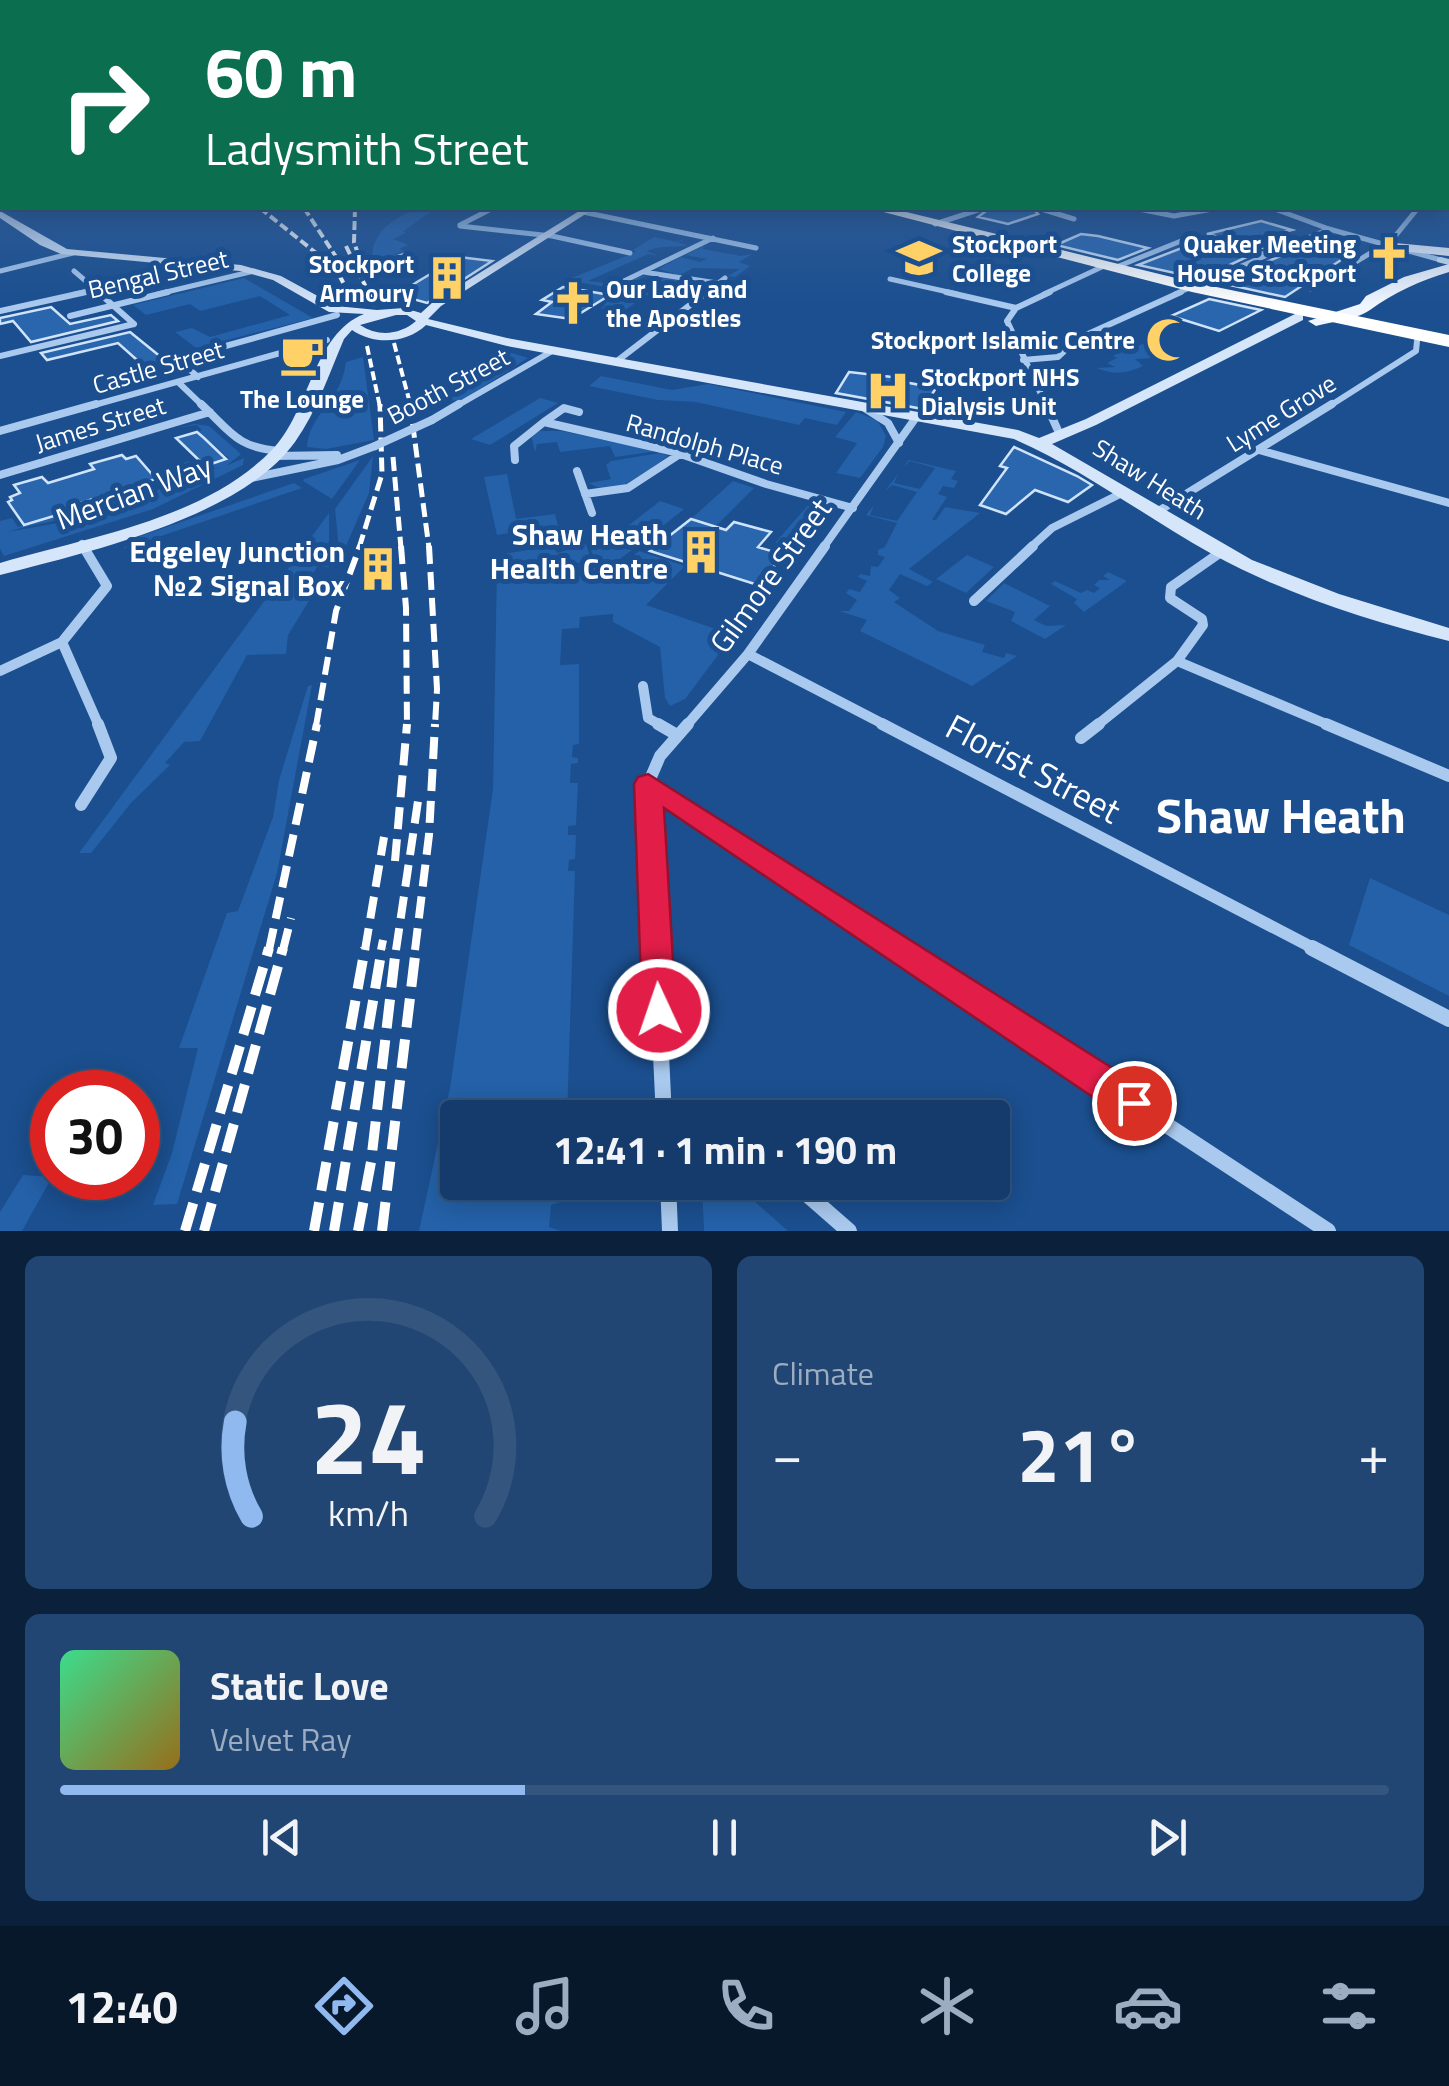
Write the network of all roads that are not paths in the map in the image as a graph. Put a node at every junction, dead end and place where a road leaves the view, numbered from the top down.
1 (489, 210) edge
2 (586, 210) edge
3 (882, 210) edge
4 (978, 210) edge
5 (1045, 210) edge
6 (1144, 210) edge
7 (1207, 210) edge
8 (1277, 210) edge
9 (1417, 210) edge
10 (0, 214) edge
11 (1074, 219) dead end
12 (935, 224) junction
13 (1329, 229) junction
14 (545, 235) junction
15 (714, 238) junction
16 (1390, 246) junction
17 (756, 248) dead end
18 (630, 253) dead end
19 (73, 254) junction
20 (404, 255) dead end
21 (1267, 255) junction
22 (1447, 260) edge
23 (202, 263) junction
24 (376, 265) dead end
25 (1109, 267) junction
26 (0, 270) edge
27 (74, 271) dead end
28 (254, 271) junction
29 (174, 272) dead end
30 (644, 272) junction
31 (1225, 273) dead end
32 (724, 278) dead end
33 (890, 279) dead end
34 (624, 281) dead end
35 (716, 284) junction
36 (1192, 287) junction
37 (1311, 288) dead end
38 (95, 290) junction
39 (1368, 303) junction
40 (436, 304) junction
41 (113, 306) junction
42 (1016, 308) junction
43 (0, 311) edge
44 (395, 311) junction
45 (332, 314) junction
46 (70, 316) dead end
47 (1313, 317) junction
48 (422, 320) junction
49 (355, 326) junction
50 (1372, 326) junction
51 (462, 332) junction
52 (406, 334) junction
53 (376, 336) junction
54 (1417, 341) junction
55 (332, 344) junction
56 (1449, 344) edge
57 (554, 350) junction
58 (0, 356) edge
59 (1024, 360) junction
60 (617, 362) junction
61 (201, 376) junction
62 (178, 382) junction
63 (860, 406) junction
64 (210, 412) junction
65 (580, 412) dead end
66 (916, 416) junction
67 (544, 422) junction
68 (1091, 422) junction
69 (0, 431) edge
70 (1060, 436) junction
71 (899, 443) junction
72 (1040, 444) junction
73 (1260, 450) junction
74 (358, 452) junction
75 (278, 454) junction
76 (680, 454) junction
77 (515, 460) dead end
78 (1083, 466) junction
79 (577, 471) dead end
80 (0, 475) edge
81 (247, 478) junction
82 (1124, 492) junction
83 (585, 494) junction
84 (1449, 503) edge
85 (853, 508) junction
86 (1157, 512) junction
87 (592, 513) dead end
88 (82, 543) junction
89 (1222, 552) junction
90 (0, 569) edge
91 (974, 601) dead end
92 (1449, 636) edge
93 (62, 642) junction
94 (748, 654) junction
95 (1176, 661) junction
96 (0, 671) edge
97 (644, 686) dead end
98 (678, 735) junction
99 (1081, 738) dead end
100 (1449, 776) edge
101 (648, 784) junction
102 (81, 805) dead end
103 (1449, 1019) edge
104 (663, 1100) edge
105 (669, 1200) edge
106 (814, 1200) edge
107 (670, 1231) edge
108 (849, 1231) edge
109 (1328, 1231) edge

1 - 14 street
2 - 14 main road
2 - 15 street
3 - 12 highway
4 - 12 street
5 - 11 street
6 - 7 street
8 - 13 street
9 - 16 street
10 - 19 main road
12 - 25 highway
13 - 16 street
13 - 21 street
14 - 18 street
14 - 40 main road
15 - 17 street
15 - 30 street
16 - 22 main road
16 - 37 street
19 - 23 main road
19 - 26 street
20 - 24 street
21 - 25 street
21 - 31 street
22 - 39 main road
23 - 28 main road
23 - 29 street
25 - 36 highway
25 - 42 street
27 - 38 street
28 - 41 street, Bengal Street
28 - 45 main road
30 - 34 street
30 - 35 street
32 - 35 street
33 - 42 street
35 - 60 street
36 - 47 highway
36 - 59 street
38 - 41 street
38 - 43 street
39 - 47 main road
39 - 50 main road
40 - 44 main road
40 - 48 main road
41 - 46 street, Bengal Street
41 - 58 street
42 - 59 street
44 - 45 main road
44 - 48 main road, Shaw Heath
44 - 49 main road
45 - 49 main road
45 - 61 street
47 - 50 highway
47 - 54 highway
47 - 68 main road
48 - 51 main road, Shaw Heath
48 - 52 main road
49 - 53 main road
49 - 55 main road, Mercian Way
50 - 56 highway
51 - 52 main road, Shaw Heath
51 - 57 main road, Shaw Heath
52 - 53 main road, Shaw Heath
53 - 55 main road
54 - 56 highway
54 - 73 street, Lyme Grove
55 - 61 street, Castle Street
55 - 75 main road, Mercian Way
57 - 60 main road, Shaw Heath
57 - 74 street, Booth Street, bridge
59 - 70 street
60 - 63 main road, Shaw Heath
61 - 62 street, Castle Street
62 - 64 street
62 - 69 street, Castle Street
63 - 66 main road, Shaw Heath
63 - 71 street
64 - 75 street
64 - 80 street, James Street
65 - 67 street
66 - 71 street, Gilmore Street
66 - 72 main road, Shaw Heath
67 - 76 street, Randolph Place
67 - 77 street
68 - 70 main road
68 - 78 main road
70 - 72 main road
71 - 85 street, Gilmore Street
72 - 78 main road, Shaw Heath
73 - 84 street
73 - 86 street, Lyme Grove
74 - 75 street, Booth Street
74 - 81 street, Booth Street
75 - 81 main road, Mercian Way
76 - 83 street
76 - 85 street, Randolph Place
78 - 82 main road, Shaw Heath
79 - 83 street
81 - 88 main road, Mercian Way
82 - 86 main road, Shaw Heath
82 - 91 street
83 - 87 street
85 - 94 street, Gilmore Street
86 - 89 main road, Shaw Heath
88 - 90 main road, Mercian Way
88 - 93 street
89 - 92 main road, Shaw Heath
89 - 95 street
93 - 96 street
93 - 102 street
94 - 98 street, Gilmore Street
94 - 103 street, Florist Street
95 - 99 street
95 - 100 street
97 - 98 street
98 - 101 street, Gilmore Street
101 - 104 street
101 - 109 street
105 - 107 street
106 - 108 street

